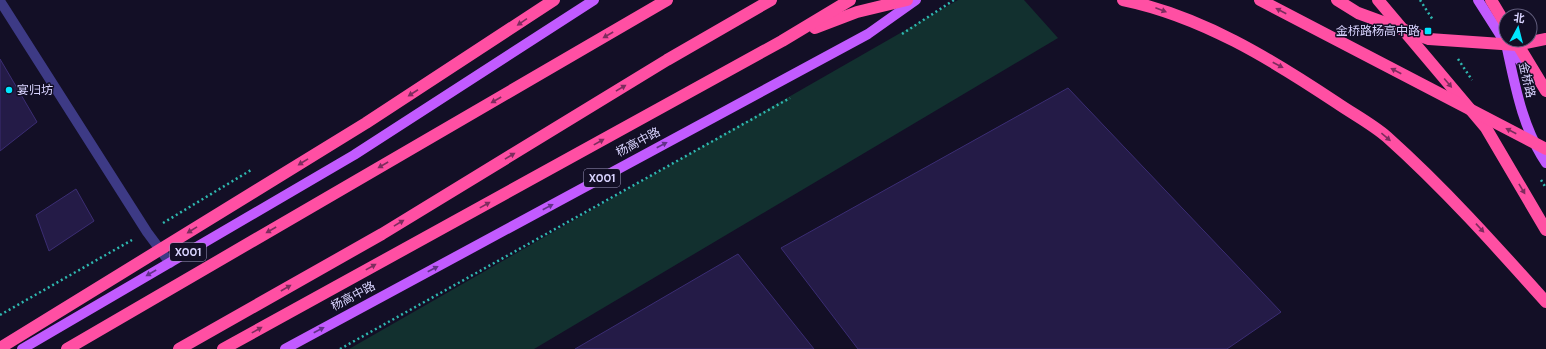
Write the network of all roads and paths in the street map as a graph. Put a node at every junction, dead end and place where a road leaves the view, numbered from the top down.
1 (554, 0) edge
2 (594, 0) edge
3 (667, 0) edge
4 (771, 0) edge
5 (850, 0) edge
6 (907, 0) edge
7 (916, 0) edge
8 (954, 0) edge
9 (1123, 0) edge
10 (1260, 0) edge
11 (1337, 0) edge
12 (1378, 0) edge
13 (1478, 0) edge
14 (1491, 0) edge
15 (0, 1) edge
16 (1498, 12) edge
17 (1498, 26) edge
18 (898, 37) dead end
19 (1546, 39) edge
20 (782, 41) junction
21 (1511, 48) edge
22 (1514, 48) edge
23 (1546, 92) edge
24 (796, 95) dead end
25 (1546, 149) edge
26 (1546, 163) edge
27 (256, 166) dead end
28 (1546, 230) edge
29 (147, 232) junction
30 (170, 262) junction
31 (1546, 302) edge
32 (0, 315) edge
33 (0, 348) edge
34 (22, 349) edge
35 (68, 349) edge
36 (179, 349) edge
37 (223, 349) edge
38 (285, 349) edge
39 (340, 349) edge

1 -> 33 highway, bridge
2 - 30 main road, X001
3 -> 35 highway, X001
36 -> 4 highway
5 - 20 highway
6 - 20 highway
38 -> 7 main road, 杨高中路 / X001
8 - 18 path
9 -> 31 highway
25 -> 10 highway, bridge
11 - 19 highway, bridge
12 -> 28 highway, bridge
13 - 17 main road, 金桥路
14 - 16 highway
15 - 29 street
37 -> 20 highway
21 - 26 main road, 金桥路
22 - 23 highway
24 - 39 path
27 - 29 path
29 - 30 street
29 - 32 path
30 -> 34 main road, X001

